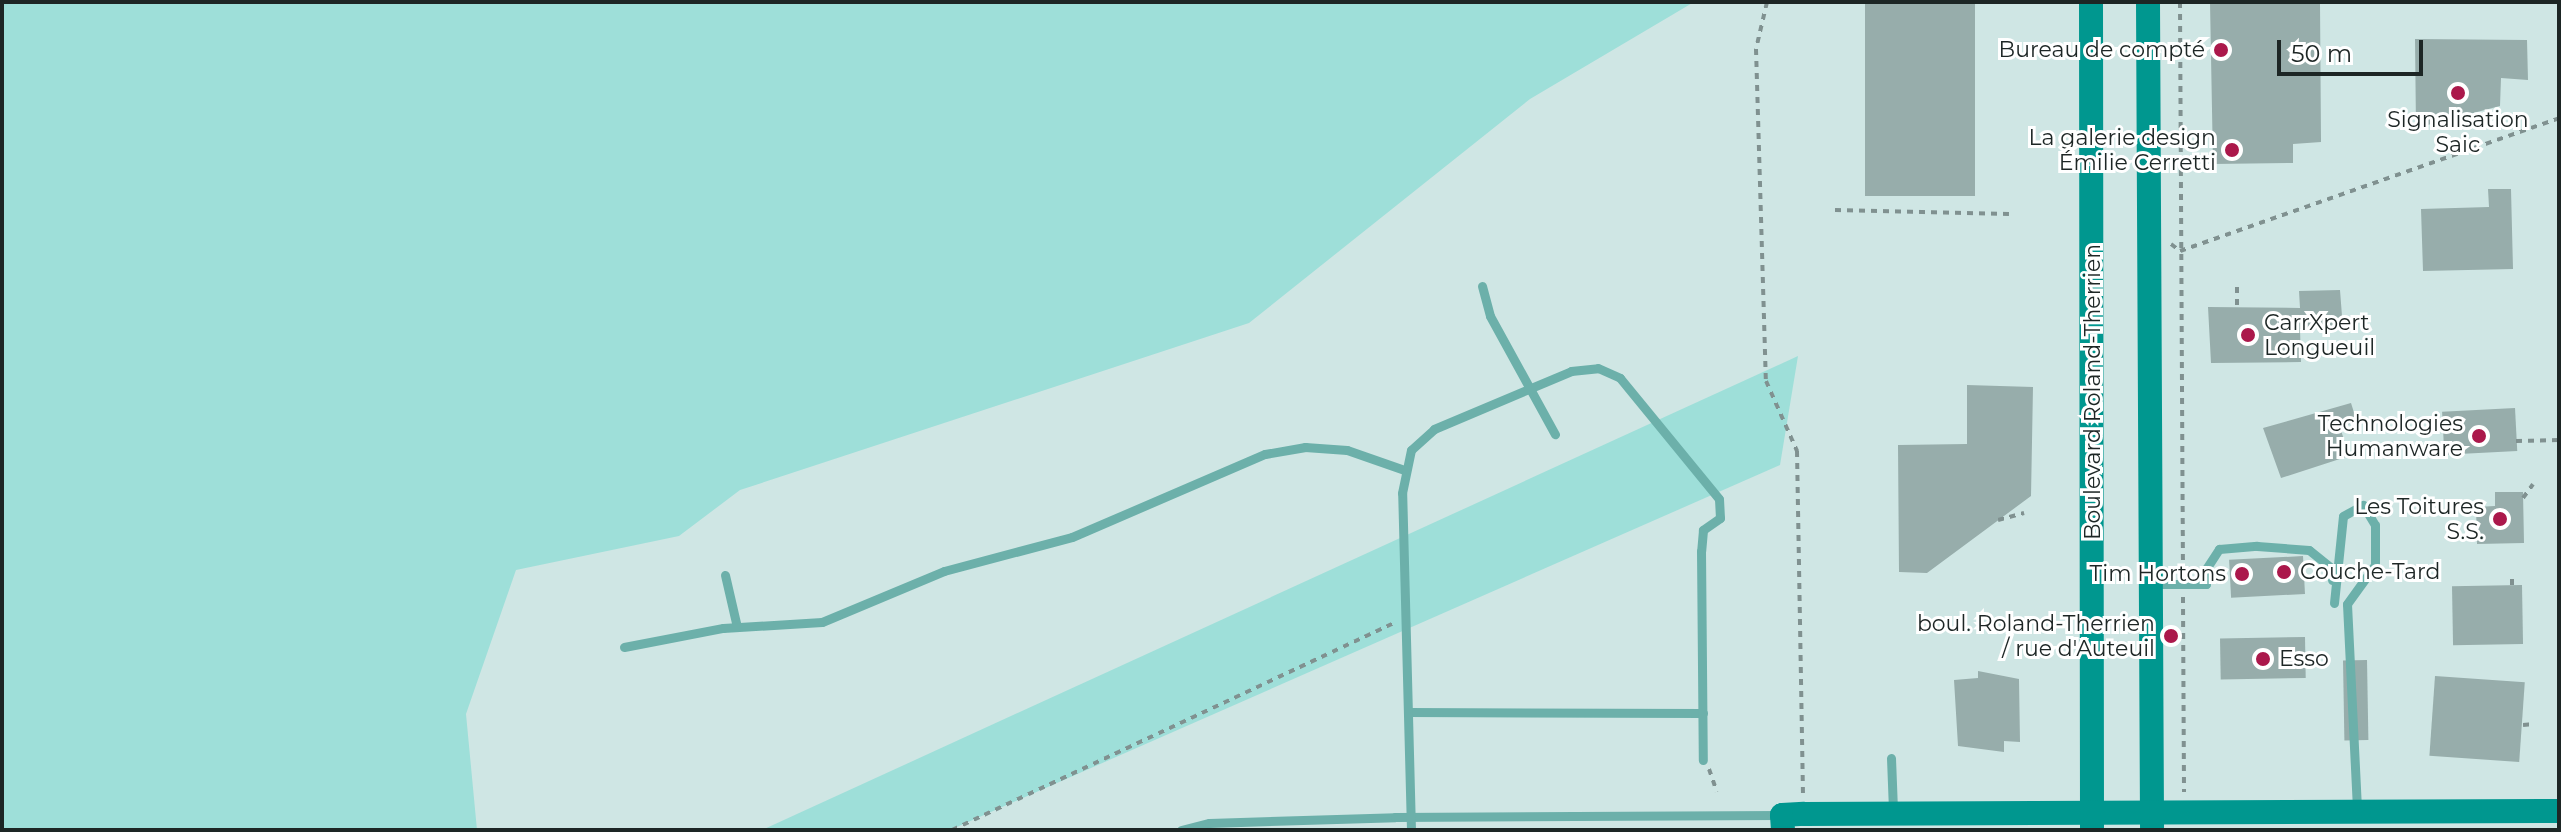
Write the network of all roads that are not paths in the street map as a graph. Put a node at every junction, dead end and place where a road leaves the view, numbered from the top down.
1 (2091, 2) edge
2 (2148, 2) edge
3 (1482, 286) dead end
4 (1528, 384) junction
5 (1555, 434) dead end
6 (1404, 470) junction
7 (725, 575) dead end
8 (2151, 584) junction
9 (737, 627) junction
10 (624, 647) dead end
11 (1408, 712) junction
12 (1703, 713) junction
13 (1891, 758) dead end
14 (1703, 760) dead end
15 (2559, 811) edge
16 (2284, 813) junction
17 (2357, 813) junction
18 (1893, 814) junction
19 (1411, 818) junction
20 (1782, 822) edge
21 (2092, 822) edge
22 (2152, 822) edge
23 (1181, 830) edge
24 (1411, 830) edge
25 (2234, 830) edge

1 - 21 main road, Boulevard Roland-Therrien
2 - 8 main road
3 - 4 lane
4 - 5 lane
4 - 6 lane
4 - 12 lane
6 - 9 lane
6 - 11 lane
7 - 9 lane
8 - 17 lane
8 - 22 main road
9 - 10 lane
11 - 12 lane
11 - 19 lane
12 - 14 lane
13 - 18 lane
15 - 17 main road
16 - 17 main road
16 - 22 main road
16 - 25 main road
18 - 20 main road
18 - 21 main road
19 - 20 lane
19 - 23 lane
19 - 24 lane
21 - 22 main road

